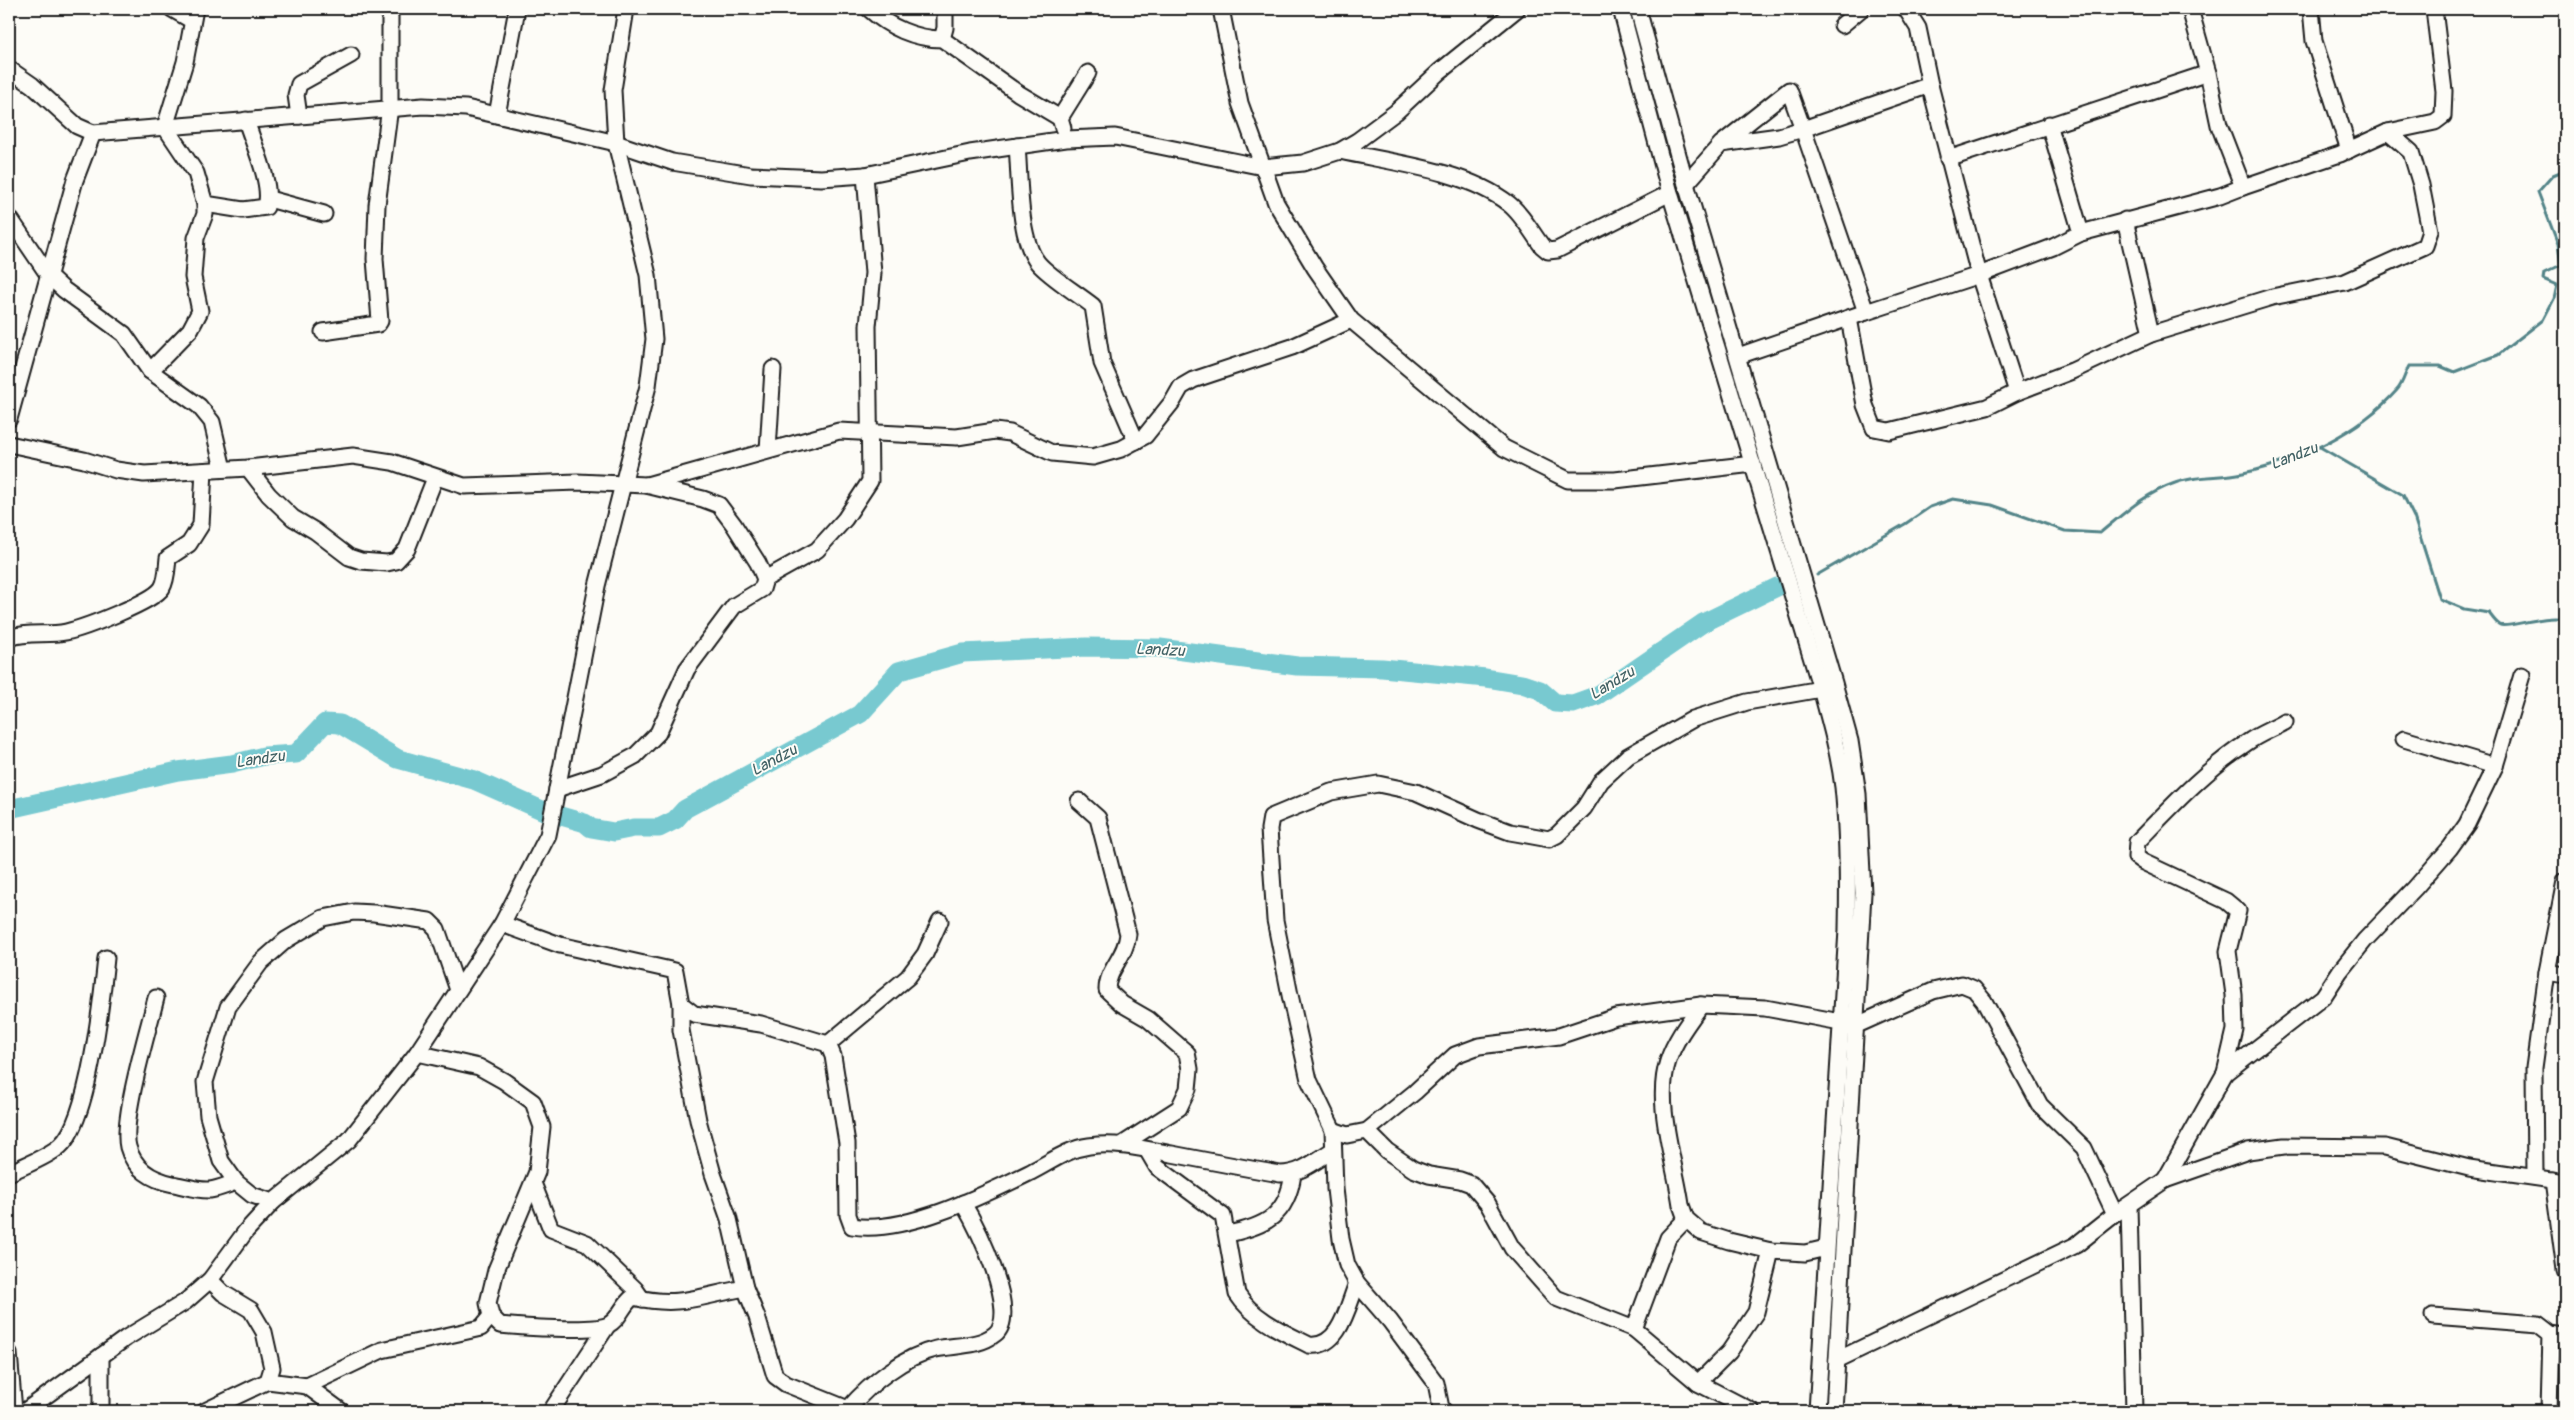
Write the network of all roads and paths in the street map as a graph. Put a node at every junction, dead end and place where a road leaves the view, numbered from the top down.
1 (172, 9) edge
2 (390, 9) edge
3 (517, 9) edge
4 (626, 9) edge
5 (870, 9) edge
6 (945, 9) edge
7 (1221, 9) edge
8 (1516, 9) edge
9 (1621, 9) edge
10 (1638, 9) edge
11 (1861, 9) edge
12 (1906, 9) edge
13 (2190, 9) edge
14 (2311, 9) edge
15 (2434, 9) edge
16 (193, 14) edge
17 (1842, 25) dead end
18 (942, 39) junction
19 (351, 55) dead end
20 (9, 70) edge
21 (1088, 73) dead end
22 (2208, 73) junction
23 (1930, 85) junction
24 (390, 107) junction
25 (497, 115) junction
26 (299, 116) junction
27 (1060, 118) junction
28 (246, 120) junction
29 (2050, 124) junction
30 (165, 128) junction
31 (1803, 129) junction
32 (2388, 132) junction
33 (93, 133) junction
34 (1066, 139) junction
35 (616, 143) junction
36 (1721, 144) junction
37 (1017, 146) junction
38 (2348, 150) junction
39 (1340, 151) junction
40 (1948, 159) junction
41 (1263, 167) junction
42 (865, 175) junction
43 (1686, 184) junction
44 (2243, 187) junction
45 (1670, 193) junction
46 (269, 199) junction
47 (205, 204) junction
48 (324, 214) dead end
49 (9, 216) edge
50 (2125, 220) junction
51 (2081, 233) junction
52 (1979, 275) junction
53 (49, 276) junction
54 (1866, 312) junction
55 (1849, 318) junction
56 (1351, 320) junction
57 (323, 332) dead end
58 (2151, 334) junction
59 (1738, 356) junction
60 (772, 369) dead end
61 (150, 371) junction
62 (2017, 392) junction
63 (9, 419) edge
64 (871, 432) junction
65 (1136, 441) junction
66 (9, 444) edge
67 (768, 450) junction
68 (1753, 464) junction
69 (248, 468) junction
70 (223, 469) junction
71 (204, 471) junction
72 (435, 478) junction
73 (624, 484) junction
74 (646, 485) junction
75 (765, 579) junction
76 (9, 637) edge
77 (2522, 675) dead end
78 (1822, 689) junction
79 (2285, 722) dead end
80 (2404, 739) dead end
81 (2494, 766) junction
82 (557, 789) junction
83 (1079, 802) dead end
84 (2565, 881) edge
85 (940, 922) dead end
86 (502, 924) junction
87 (106, 958) dead end
88 (2547, 972) junction
89 (2565, 975) edge
90 (458, 990) junction
91 (156, 998) dead end
92 (681, 1004) junction
93 (1701, 1005) junction
94 (1841, 1023) junction
95 (1857, 1025) junction
96 (828, 1044) junction
97 (417, 1054) junction
98 (2225, 1073) junction
99 (1333, 1130) junction
100 (1366, 1131) junction
101 (1123, 1144) junction
102 (1147, 1150) junction
103 (1333, 1150) junction
104 (9, 1173) edge
105 (1293, 1174) junction
106 (2535, 1177) junction
107 (2165, 1180) junction
108 (2559, 1181) edge
109 (236, 1182) junction
110 (532, 1183) junction
111 (273, 1202) junction
112 (963, 1203) junction
113 (2129, 1206) junction
114 (2115, 1214) junction
115 (1686, 1219) junction
116 (1228, 1234) junction
117 (1826, 1248) junction
118 (1771, 1251) junction
119 (2565, 1270) edge
120 (210, 1280) junction
121 (1358, 1283) junction
122 (745, 1288) junction
123 (642, 1299) junction
124 (491, 1316) junction
125 (2432, 1316) dead end
126 (607, 1326) junction
127 (1634, 1329) junction
128 (2558, 1335) edge
129 (9, 1353) edge
130 (101, 1356) junction
131 (1837, 1360) junction
132 (268, 1381) junction
133 (1698, 1383) junction
134 (307, 1386) junction
135 (851, 1409) edge
136 (14, 1411) edge
137 (25, 1411) edge
138 (101, 1411) edge
139 (205, 1411) edge
140 (341, 1411) edge
141 (551, 1411) edge
142 (1444, 1411) edge
143 (1752, 1411) edge
144 (1817, 1411) edge
145 (1834, 1411) edge
146 (2134, 1411) edge
147 (2549, 1411) edge

1 - 16 street
2 - 24 street
3 - 25 street
4 - 35 street
5 - 18 street
6 - 18 street
7 - 41 street
8 - 39 street
9 - 45 street
10 - 43 street
11 - 17 street
12 - 23 street
13 - 22 street
14 - 38 street
15 - 32 street
16 - 30 street
18 - 27 street
19 - 26 street
20 - 33 street
21 - 27 street
22 - 29 street
22 - 44 street
23 - 31 street
23 - 40 street
24 - 25 street
24 - 26 street
24 - 57 street
25 - 35 street
26 - 28 street
27 - 34 street
28 - 30 street
28 - 46 street
29 - 40 street
29 - 51 street
30 - 33 street
30 - 47 street
31 - 36 street
31 - 36 street
31 - 54 street
32 - 38 street
32 - 58 street
33 - 53 street
34 - 37 street
34 - 41 street
35 - 42 street
35 - 73 street
36 - 43 street
37 - 42 street
37 - 65 street
38 - 44 street
39 - 41 street
39 - 45 street
40 - 52 street
41 - 56 street
42 - 64 street
43 - 59 street
44 - 50 street
45 - 68 street
46 - 47 street
46 - 48 street
47 - 61 street
49 - 53 street
50 - 51 street
50 - 58 street
51 - 52 street
52 - 54 street
52 - 62 street
53 - 61 street
53 - 63 street
54 - 55 street
55 - 59 street
55 - 62 street
56 - 65 street
56 - 68 street
58 - 62 street
59 - 95 street
60 - 67 street
61 - 70 street
64 - 65 street
64 - 67 street
64 - 75 street
66 - 71 street
67 - 74 street
68 - 78 street
69 - 70 street
69 - 72 street
69 - 72 street
70 - 71 street
71 - 76 street
72 - 73 street
73 - 74 street
73 - 82 street
74 - 75 street
75 - 82 street
77 - 81 street
78 - 94 street
78 - 99 street
79 - 98 street
80 - 81 street
81 - 98 street
82 - 86 street
83 - 101 street
84 - 88 street
85 - 96 street
86 - 90 street
86 - 92 street
87 - 104 street
88 - 89 street
88 - 106 street
90 - 97 street
90 - 109 street
91 - 109 street
92 - 96 street
92 - 122 street
93 - 94 street
93 - 100 street
93 - 115 street
94 - 95 street
94 - 117 street
95 - 114 street
95 - 131 street
96 - 112 street
97 - 110 street
97 - 111 street
98 - 107 street
99 - 100 street
99 - 103 street
100 - 127 street
101 - 102 street
101 - 112 street
102 - 105 street
102 - 116 street
103 - 105 street
103 - 121 street
105 - 116 street
106 - 107 street
106 - 108 street
107 - 113 street
108 - 119 street
109 - 111 street
110 - 123 street
110 - 124 street
111 - 120 street
112 - 135 street
113 - 114 street
113 - 146 street
114 - 131 street
115 - 118 street
115 - 127 street
116 - 121 street
117 - 118 street
117 - 144 street
118 - 133 street
120 - 130 street
120 - 132 street
121 - 142 street
122 - 123 street
122 - 135 street
123 - 126 street
124 - 126 street
124 - 134 street
125 - 128 street
126 - 141 street
127 - 133 street
128 - 147 street
129 - 136 street
130 - 137 street
130 - 138 street
131 - 145 street
132 - 134 street
132 - 139 street
133 - 143 street
134 - 140 street

